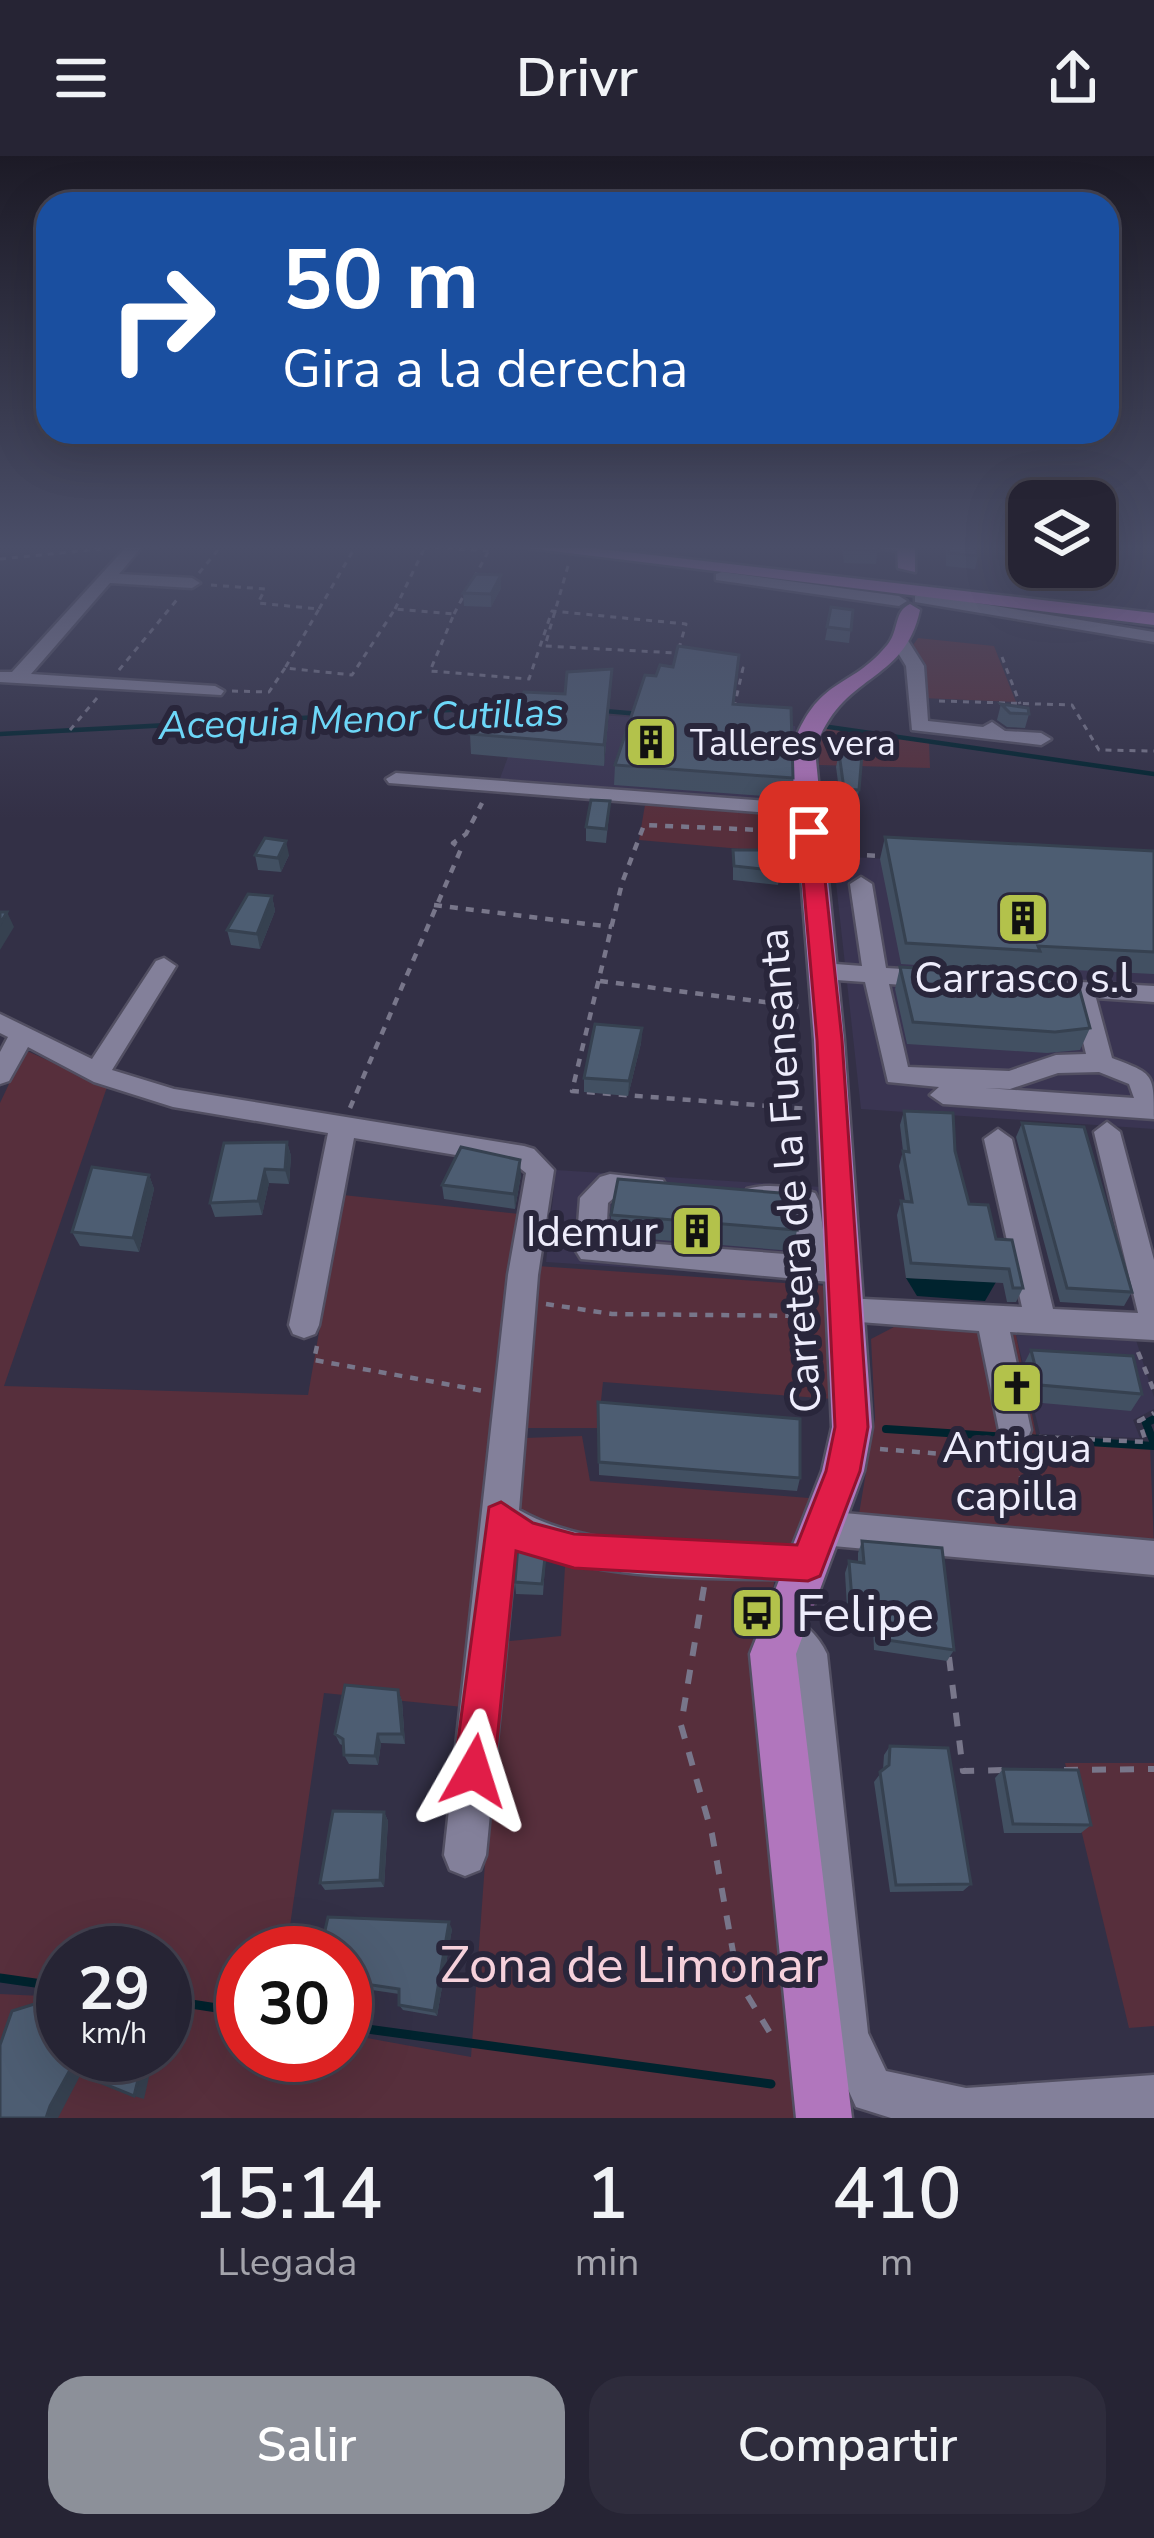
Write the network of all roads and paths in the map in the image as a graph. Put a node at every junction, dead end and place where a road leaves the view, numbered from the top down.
1 (50, 636) edge
2 (147, 636) edge
3 (304, 636) edge
4 (378, 636) edge
5 (445, 636) edge
6 (544, 636) edge
7 (548, 636) edge
8 (682, 636) edge
9 (894, 636) edge
10 (912, 636) edge
11 (1002, 657) dead end
12 (721, 665) edge
13 (285, 668) junction
14 (115, 675) dead end
15 (8, 678) edge
16 (215, 691) joint
17 (100, 693) dead end
18 (916, 700) junction
19 (1020, 704) junction
20 (732, 715) edge
21 (70, 730) dead end
22 (1041, 739) dead end
23 (1154, 751) edge
24 (396, 779) dead end
25 (493, 786) junction
26 (809, 832) junction
27 (903, 857) edge
28 (861, 884) dead end
29 (434, 905) junction
30 (612, 927) junction
31 (164, 966) dead end
32 (822, 971) junction
33 (875, 975) junction
34 (599, 981) junction
35 (977, 982) junction
36 (1154, 994) edge
37 (826, 1010) junction
38 (11, 1028) edge
39 (1101, 1063) junction
40 (97, 1073) junction
41 (0, 1075) edge
42 (896, 1076) junction
43 (1153, 1109) edge
44 (832, 1111) junction
45 (344, 1124) junction
46 (1107, 1132) dead end
47 (998, 1139) dead end
48 (675, 1190) edge
49 (718, 1194) edge
50 (827, 1269) junction
51 (522, 1295) junction
52 (844, 1315) junction
53 (992, 1318) junction
54 (1040, 1319) junction
55 (1145, 1324) edge
56 (304, 1325) joint
57 (1154, 1391) edge
58 (512, 1401) junction
59 (1154, 1413) edge
60 (1016, 1442) junction
61 (848, 1446) junction
62 (501, 1518) junction
63 (815, 1546) junction
64 (1035, 1547) junction
65 (710, 1558) junction
66 (1154, 1558) edge
67 (782, 1629) junction
68 (949, 1654) edge
69 (1154, 1769) edge
70 (1058, 1770) edge
71 (1010, 1771) edge
72 (465, 1855) dead end
73 (817, 2045) junction
74 (1154, 2098) edge
75 (824, 2118) edge

1 - 15 street
2 - 14 path
3 - 13 path
4 - 13 path
5 - 6 path
7 - 8 path
9 - 26 main road, Carretera de la Fuensanta
10 - 18 street
11 - 19 path
12 - 20 path
13 - 16 path
15 - 16 street
17 - 21 path
18 - 19 path
18 - 22 street
19 - 23 path
24 - 25 street
25 - 26 street
25 - 29 path
26 - 27 path
26 - 30 path
26 - 32 main road, Carretera de la Fuensanta
28 - 33 street
29 - 30 path
29 - 45 path
30 - 34 path
31 - 40 street
32 - 33 street
32 - 37 main road, Carretera de la Fuensanta
33 - 35 street
33 - 42 street
34 - 37 path
34 - 44 path
35 - 36 street
35 - 39 street
37 - 44 main road, Carretera de la Fuensanta
38 - 40 street
38 - 41 street
39 - 42 street
39 - 43 street
40 - 45 street
42 - 43 street
44 - 50 main road, Carretera de la Fuensanta
45 - 51 street
45 - 56 street
46 - 55 street
47 - 54 street
48 - 50 street
49 - 50 street
50 - 52 main road, Carretera de la Fuensanta
51 - 52 path
51 - 58 street
52 - 53 street
52 - 61 main road, Carretera de la Fuensanta
53 - 54 street
53 - 60 street
54 - 55 street
55 - 57 path
56 - 58 path
58 - 62 street
59 - 60 path
60 - 61 path
60 - 64 path
61 - 63 main road, Carretera de la Fuensanta
62 - 65 street
62 - 72 street
63 - 64 street
63 - 65 street
63 - 67 main road, Carretera de la Fuensanta
64 - 66 street
65 - 73 path
67 - 73 main road, Carretera de la Fuensanta
67 - 74 street
68 - 71 path
69 - 70 path
73 - 75 main road, Carretera de la Fuensanta

